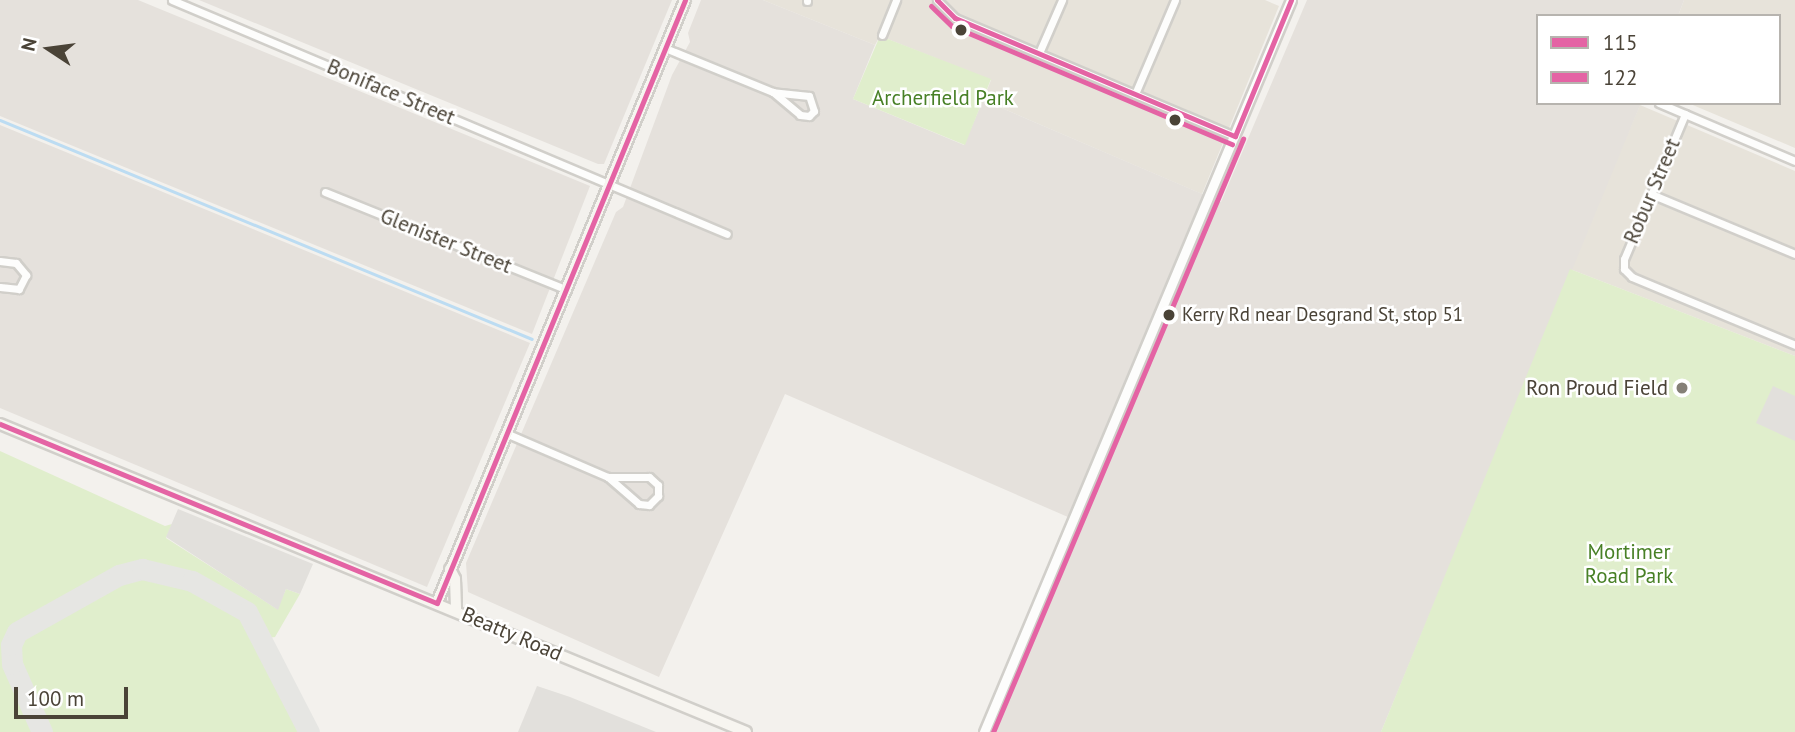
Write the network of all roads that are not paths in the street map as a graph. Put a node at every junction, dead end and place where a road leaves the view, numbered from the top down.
1 (172, 0) edge
2 (685, 0) edge
3 (896, 0) edge
4 (1062, 0) edge
5 (1175, 0) edge
6 (1292, 0) edge
7 (941, 1) edge
8 (882, 35) dead end
9 (665, 48) junction
10 (1039, 53) junction
11 (774, 92) junction
12 (1135, 94) junction
13 (1664, 105) edge
14 (1685, 114) junction
15 (1235, 136) junction
16 (1795, 160) edge
17 (610, 183) junction
18 (325, 192) dead end
19 (1651, 194) junction
20 (727, 234) dead end
21 (1795, 254) edge
22 (0, 261) edge
23 (0, 287) edge
24 (567, 290) junction
25 (1795, 345) edge
26 (1, 426) edge
27 (508, 433) junction
28 (608, 477) junction
29 (450, 569) junction
30 (437, 603) junction
31 (456, 611) junction
32 (746, 732) edge
33 (984, 732) edge

1 - 17 street, Boniface Street
2 - 9 main road
3 - 8 street
4 - 10 street
5 - 12 street
6 - 15 street
7 - 10 street
9 - 11 street
9 - 17 main road
10 - 12 street
11 - 11 street
12 - 15 street
13 - 14 street
14 - 16 street
14 - 19 street, Robur Street
15 - 33 street
17 - 20 street, Boniface Street
17 - 24 main road
18 - 24 street, Glenister Street
19 - 21 street
19 - 25 street, Robur Street
22 - 23 street
24 - 27 main road
26 - 30 main road, Beatty Road
27 - 28 street
27 - 29 main road
28 - 28 street
29 - 30 main road
29 - 31 main road
30 - 31 main road, Beatty Road
31 - 32 main road, Beatty Road

